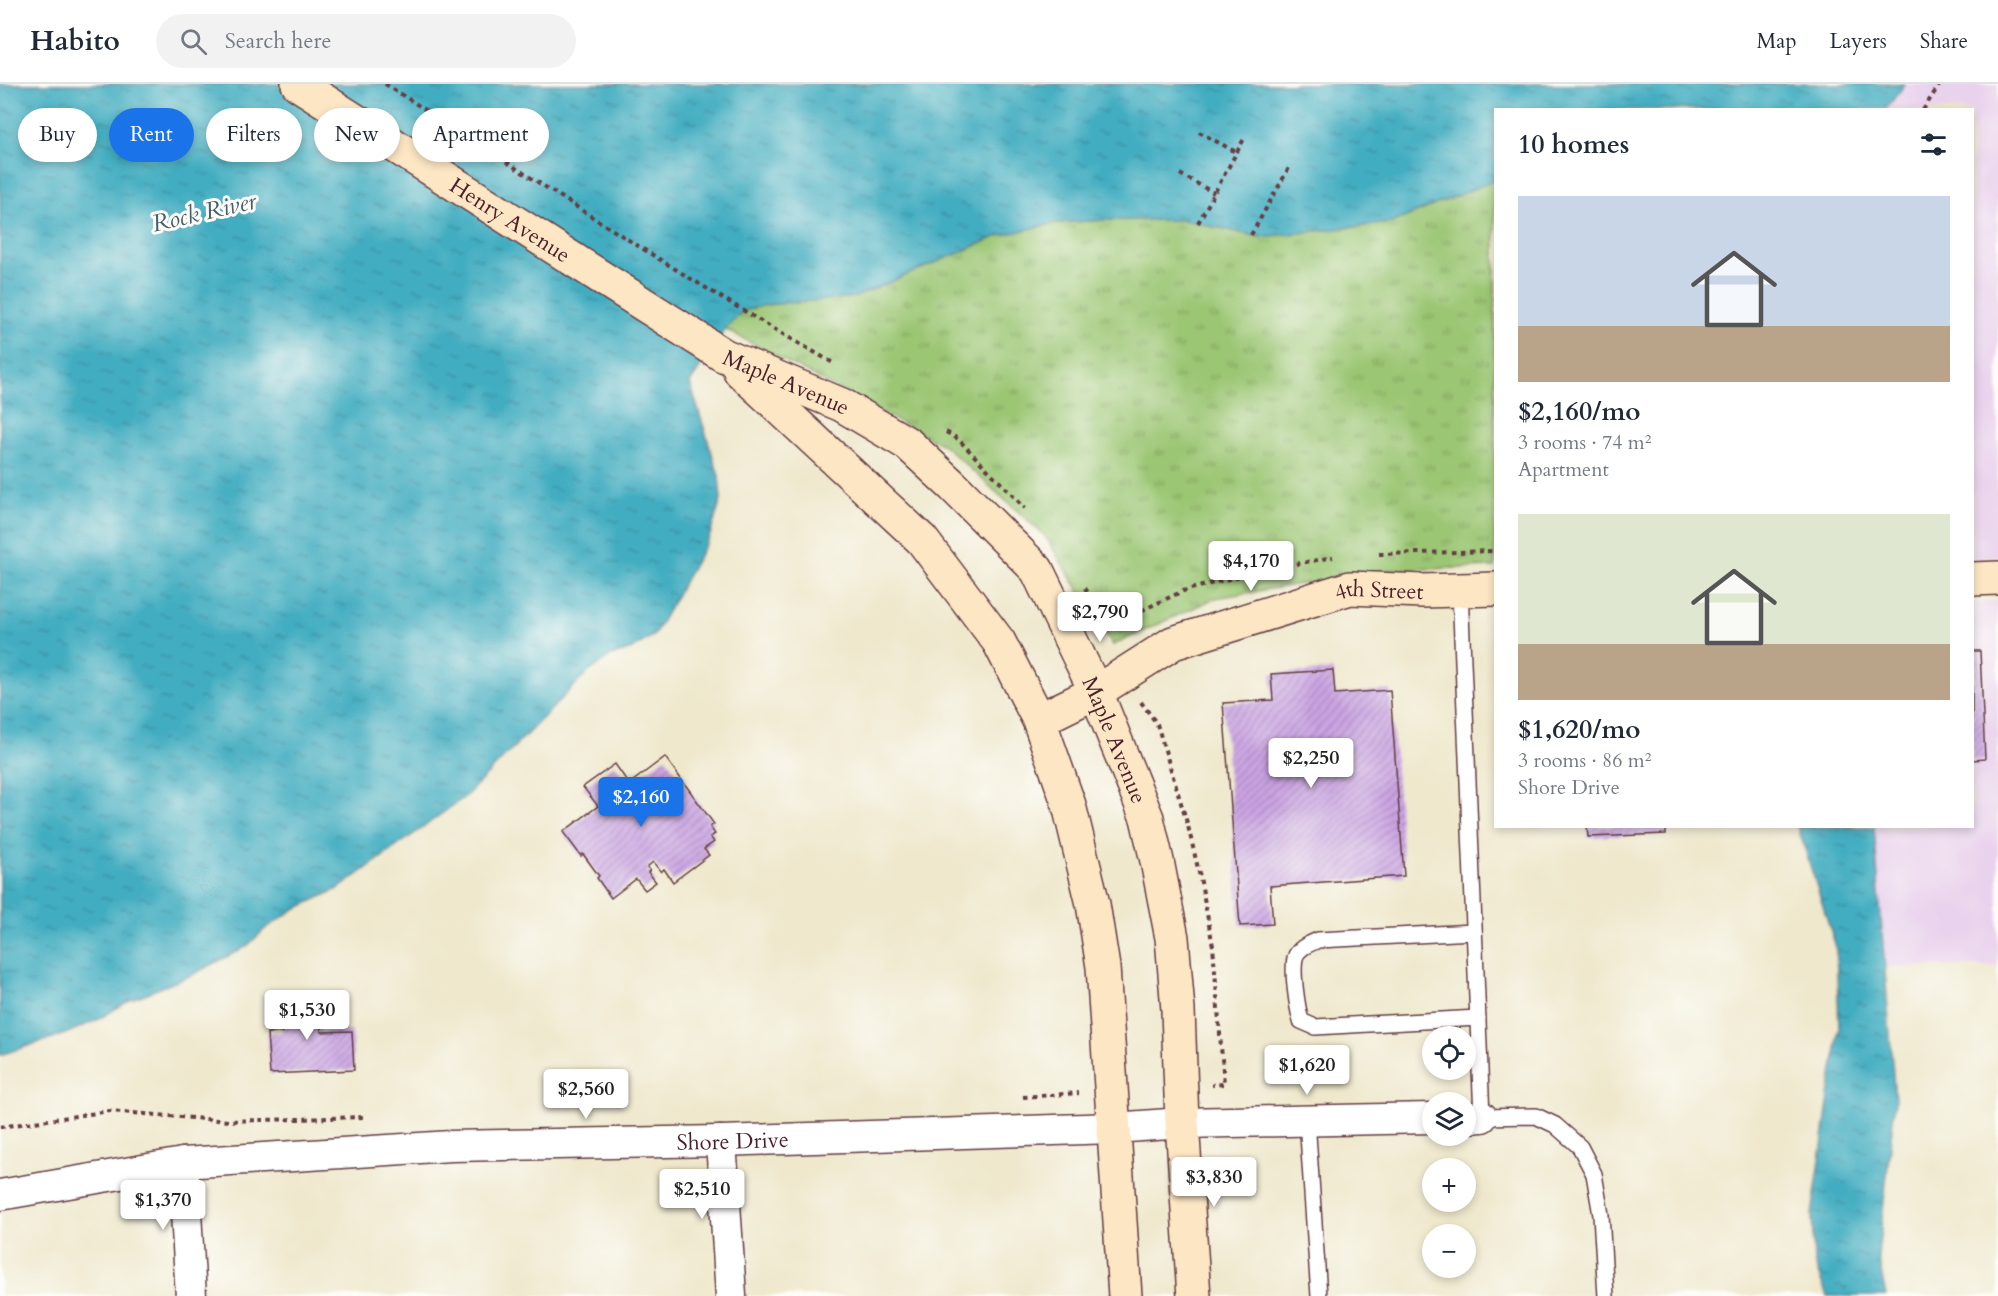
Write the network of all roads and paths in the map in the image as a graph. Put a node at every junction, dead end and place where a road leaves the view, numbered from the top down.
1 (298, 84) edge
2 (385, 84) edge
3 (1940, 84) edge
4 (1924, 108) edge
5 (1199, 132) dead end
6 (1245, 137) dead end
7 (1236, 152) junction
8 (1289, 168) dead end
9 (1180, 174) dead end
10 (1214, 194) junction
11 (1198, 223) dead end
12 (1251, 235) dead end
13 (773, 329) dead end
14 (723, 355) junction
15 (1998, 578) edge
16 (1974, 579) edge
17 (1494, 589) edge
18 (1460, 590) junction
19 (1109, 684) junction
20 (1039, 720) junction
21 (1474, 932) junction
22 (1478, 1018) junction
23 (1181, 1087) junction
24 (1111, 1091) junction
25 (1475, 1092) edge
26 (1022, 1097) dead end
27 (370, 1117) dead end
28 (1422, 1118) edge
29 (1476, 1118) edge
30 (1307, 1120) junction
31 (1182, 1123) junction
32 (0, 1127) edge
33 (1114, 1128) junction
34 (721, 1141) junction
35 (183, 1163) junction
36 (0, 1195) edge
37 (191, 1296) edge
38 (731, 1296) edge
39 (1125, 1296) edge
40 (1194, 1296) edge
41 (1319, 1296) edge
42 (1606, 1296) edge

1 - 14 street, Henry Avenue
2 - 13 path
3 - 4 path
5 - 7 path
6 - 7 path
7 - 10 path
8 - 12 path
9 - 10 path
10 - 11 path
14 - 19 street, Maple Avenue
14 - 20 street, Maple Avenue
15 - 16 street
17 - 18 street, 4th Street
18 - 19 street, 4th Street
18 - 21 lane
19 - 20 street, 4th Street
19 - 23 street, Maple Avenue
19 - 23 path
20 - 24 street, Maple Avenue
21 - 22 lane
21 - 22 lane
22 - 25 lane
23 - 31 street, Maple Avenue
24 - 26 path
24 - 33 street, Maple Avenue
27 - 32 path
28 - 30 street, Shore Drive
29 - 42 lane
30 - 31 street, Shore Drive
30 - 41 lane
31 - 33 street, Shore Drive
31 - 40 street, Maple Avenue
33 - 34 street, Shore Drive
33 - 39 street, Maple Avenue
34 - 35 street, Shore Drive
34 - 38 street
35 - 36 street, Shore Drive
35 - 37 street

